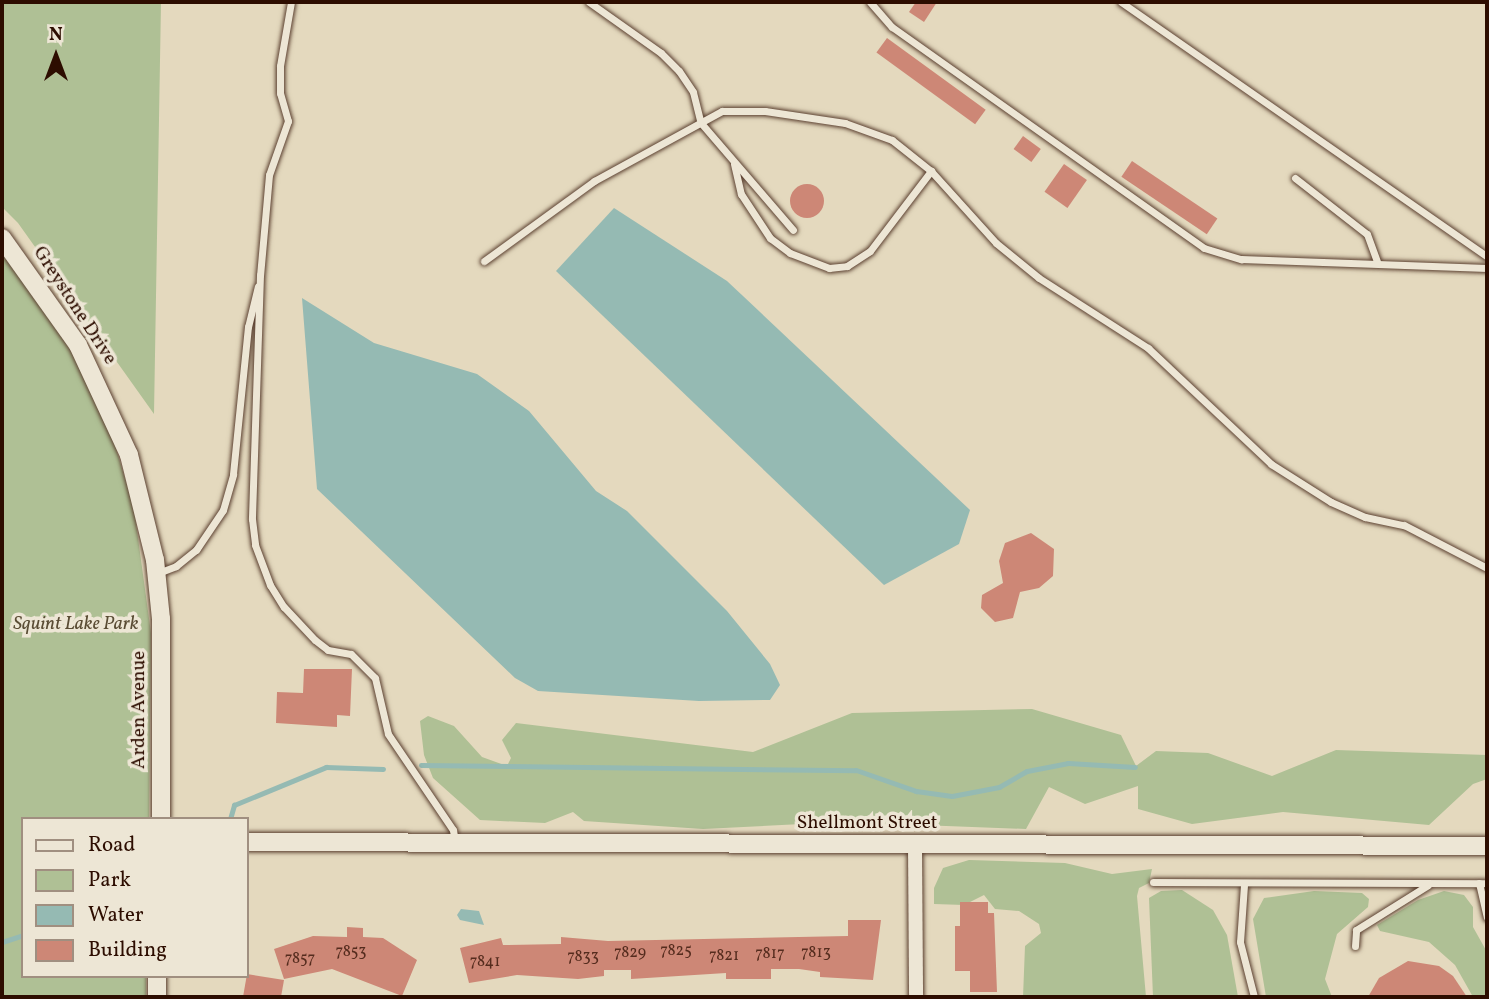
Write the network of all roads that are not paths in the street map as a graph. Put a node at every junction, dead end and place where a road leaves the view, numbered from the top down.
1 (291, 2) edge
2 (589, 2) edge
3 (870, 2) edge
4 (1121, 2) edge
5 (701, 123) junction
6 (733, 160) junction
7 (931, 171) junction
8 (1295, 178) dead end
9 (793, 230) dead end
10 (2, 238) edge
11 (1487, 256) edge
12 (484, 261) dead end
13 (1377, 261) junction
14 (1487, 268) edge
15 (260, 275) junction
16 (155, 567) junction
17 (1487, 568) edge
18 (161, 817) edge
19 (248, 842) edge
20 (455, 843) junction
21 (915, 845) junction
22 (1487, 846) edge
23 (1153, 882) dead end
24 (1483, 883) edge
25 (1429, 884) junction
26 (1244, 885) junction
27 (1487, 917) edge
28 (1355, 946) dead end
29 (157, 978) edge
30 (157, 997) edge
31 (916, 997) edge
32 (1254, 997) edge

1 - 15 lane
2 - 5 lane
3 - 13 lane
4 - 11 lane
5 - 6 lane
5 - 7 lane
5 - 12 lane
6 - 7 lane
6 - 9 lane
7 - 17 lane
8 - 13 lane
10 - 16 street, Greystone Drive
13 - 14 lane
15 - 16 lane
15 - 20 lane
16 - 18 street, Arden Avenue
19 - 20 street, Shellmont Street
20 - 21 street, Shellmont Street
21 - 22 street, Shellmont Street
21 - 31 street
23 - 26 lane
24 - 25 lane
24 - 27 lane
25 - 26 lane
25 - 28 lane
26 - 32 lane
29 - 30 street

